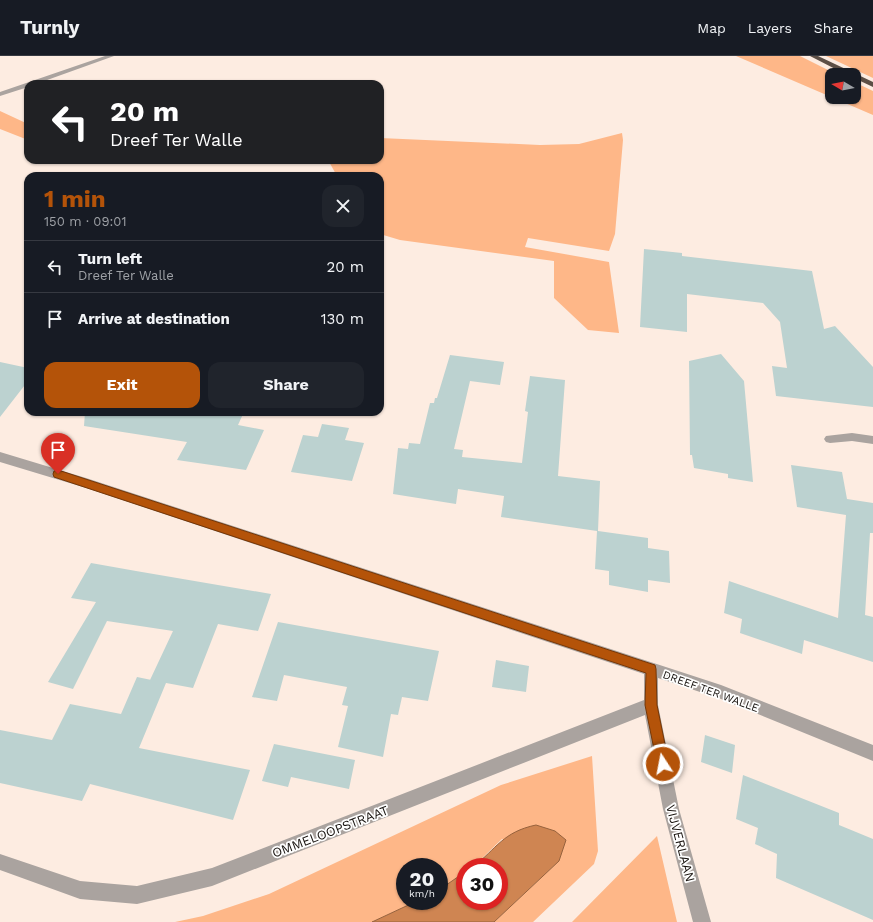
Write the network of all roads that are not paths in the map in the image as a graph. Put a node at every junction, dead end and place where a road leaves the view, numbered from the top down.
1 (111, 56) edge
2 (812, 56) edge
3 (838, 68) edge
4 (861, 79) edge
5 (41, 80) edge
6 (873, 85) edge
7 (24, 86) edge
8 (0, 94) edge
9 (830, 439) dead end
10 (873, 440) edge
11 (0, 457) edge
12 (651, 669) junction
13 (651, 705) junction
14 (873, 753) edge
15 (0, 862) edge
16 (702, 922) edge

1 - 5 street
2 - 3 highway
4 - 6 highway
7 - 8 street
9 - 10 street
11 - 12 street, DREEF TER WALLE
12 - 13 street, VIJVERLAAN
12 - 14 street, DREEF TER WALLE
13 - 15 street, OMMELOOPSTRAAT
13 - 16 street, VIJVERLAAN

